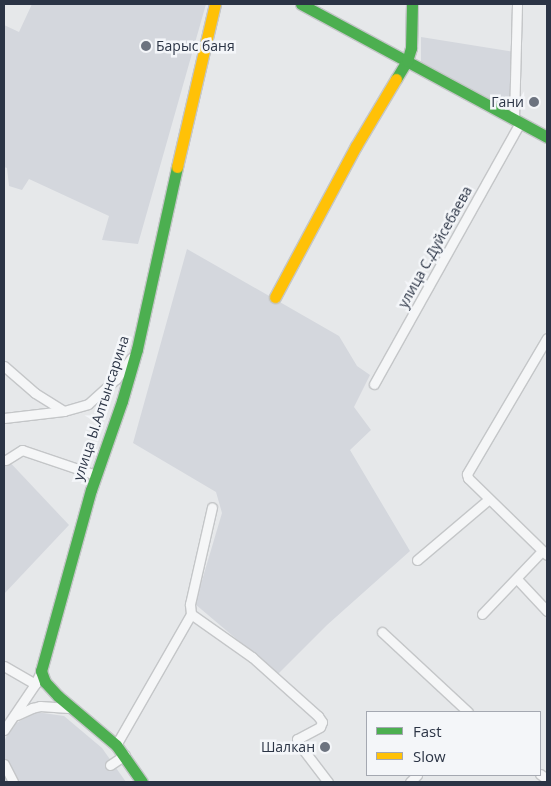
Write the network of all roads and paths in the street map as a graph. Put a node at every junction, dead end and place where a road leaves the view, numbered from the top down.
1 (214, 4) edge
2 (412, 4) edge
3 (517, 4) edge
4 (308, 5) edge
5 (407, 61) junction
6 (517, 121) junction
7 (547, 137) edge
8 (276, 297) dead end
9 (547, 338) edge
10 (137, 349) junction
11 (4, 366) edge
12 (374, 384) dead end
13 (64, 411) junction
14 (4, 418) edge
15 (6, 460) dead end
16 (96, 475) junction
17 (489, 499) junction
18 (212, 507) dead end
19 (545, 553) edge
20 (417, 560) dead end
21 (517, 579) junction
22 (547, 611) edge
23 (191, 614) junction
24 (482, 614) dead end
25 (382, 632) dead end
26 (4, 666) edge
27 (41, 671) junction
28 (35, 684) junction
29 (72, 708) junction
30 (467, 711) edge
31 (14, 717) junction
32 (5, 727) edge
33 (116, 745) junction
34 (125, 755) junction
35 (4, 764) edge
36 (110, 765) dead end
37 (13, 782) edge
38 (142, 782) edge
39 (328, 782) edge

1 - 10 street, улица Ы.Алтынсарина
2 - 5 street
3 - 6 street
4 - 5 street
5 - 6 street
5 - 8 street
6 - 7 street
6 - 12 street, улица С.Дуйсебаева
9 - 17 street
10 - 13 street
10 - 16 street, улица Ы.Алтынсарина
11 - 13 street
13 - 14 street
15 - 16 street
16 - 27 street, улица Ы.Алтынсарина
17 - 19 street
17 - 20 street
18 - 23 street
19 - 21 street
21 - 22 street
21 - 24 street
23 - 33 street
23 - 39 street
25 - 30 street
26 - 28 street
27 - 28 street
27 - 29 street
28 - 31 street
29 - 31 street
29 - 33 street
31 - 32 street
33 - 34 street
34 - 36 street
34 - 38 street
35 - 37 street

